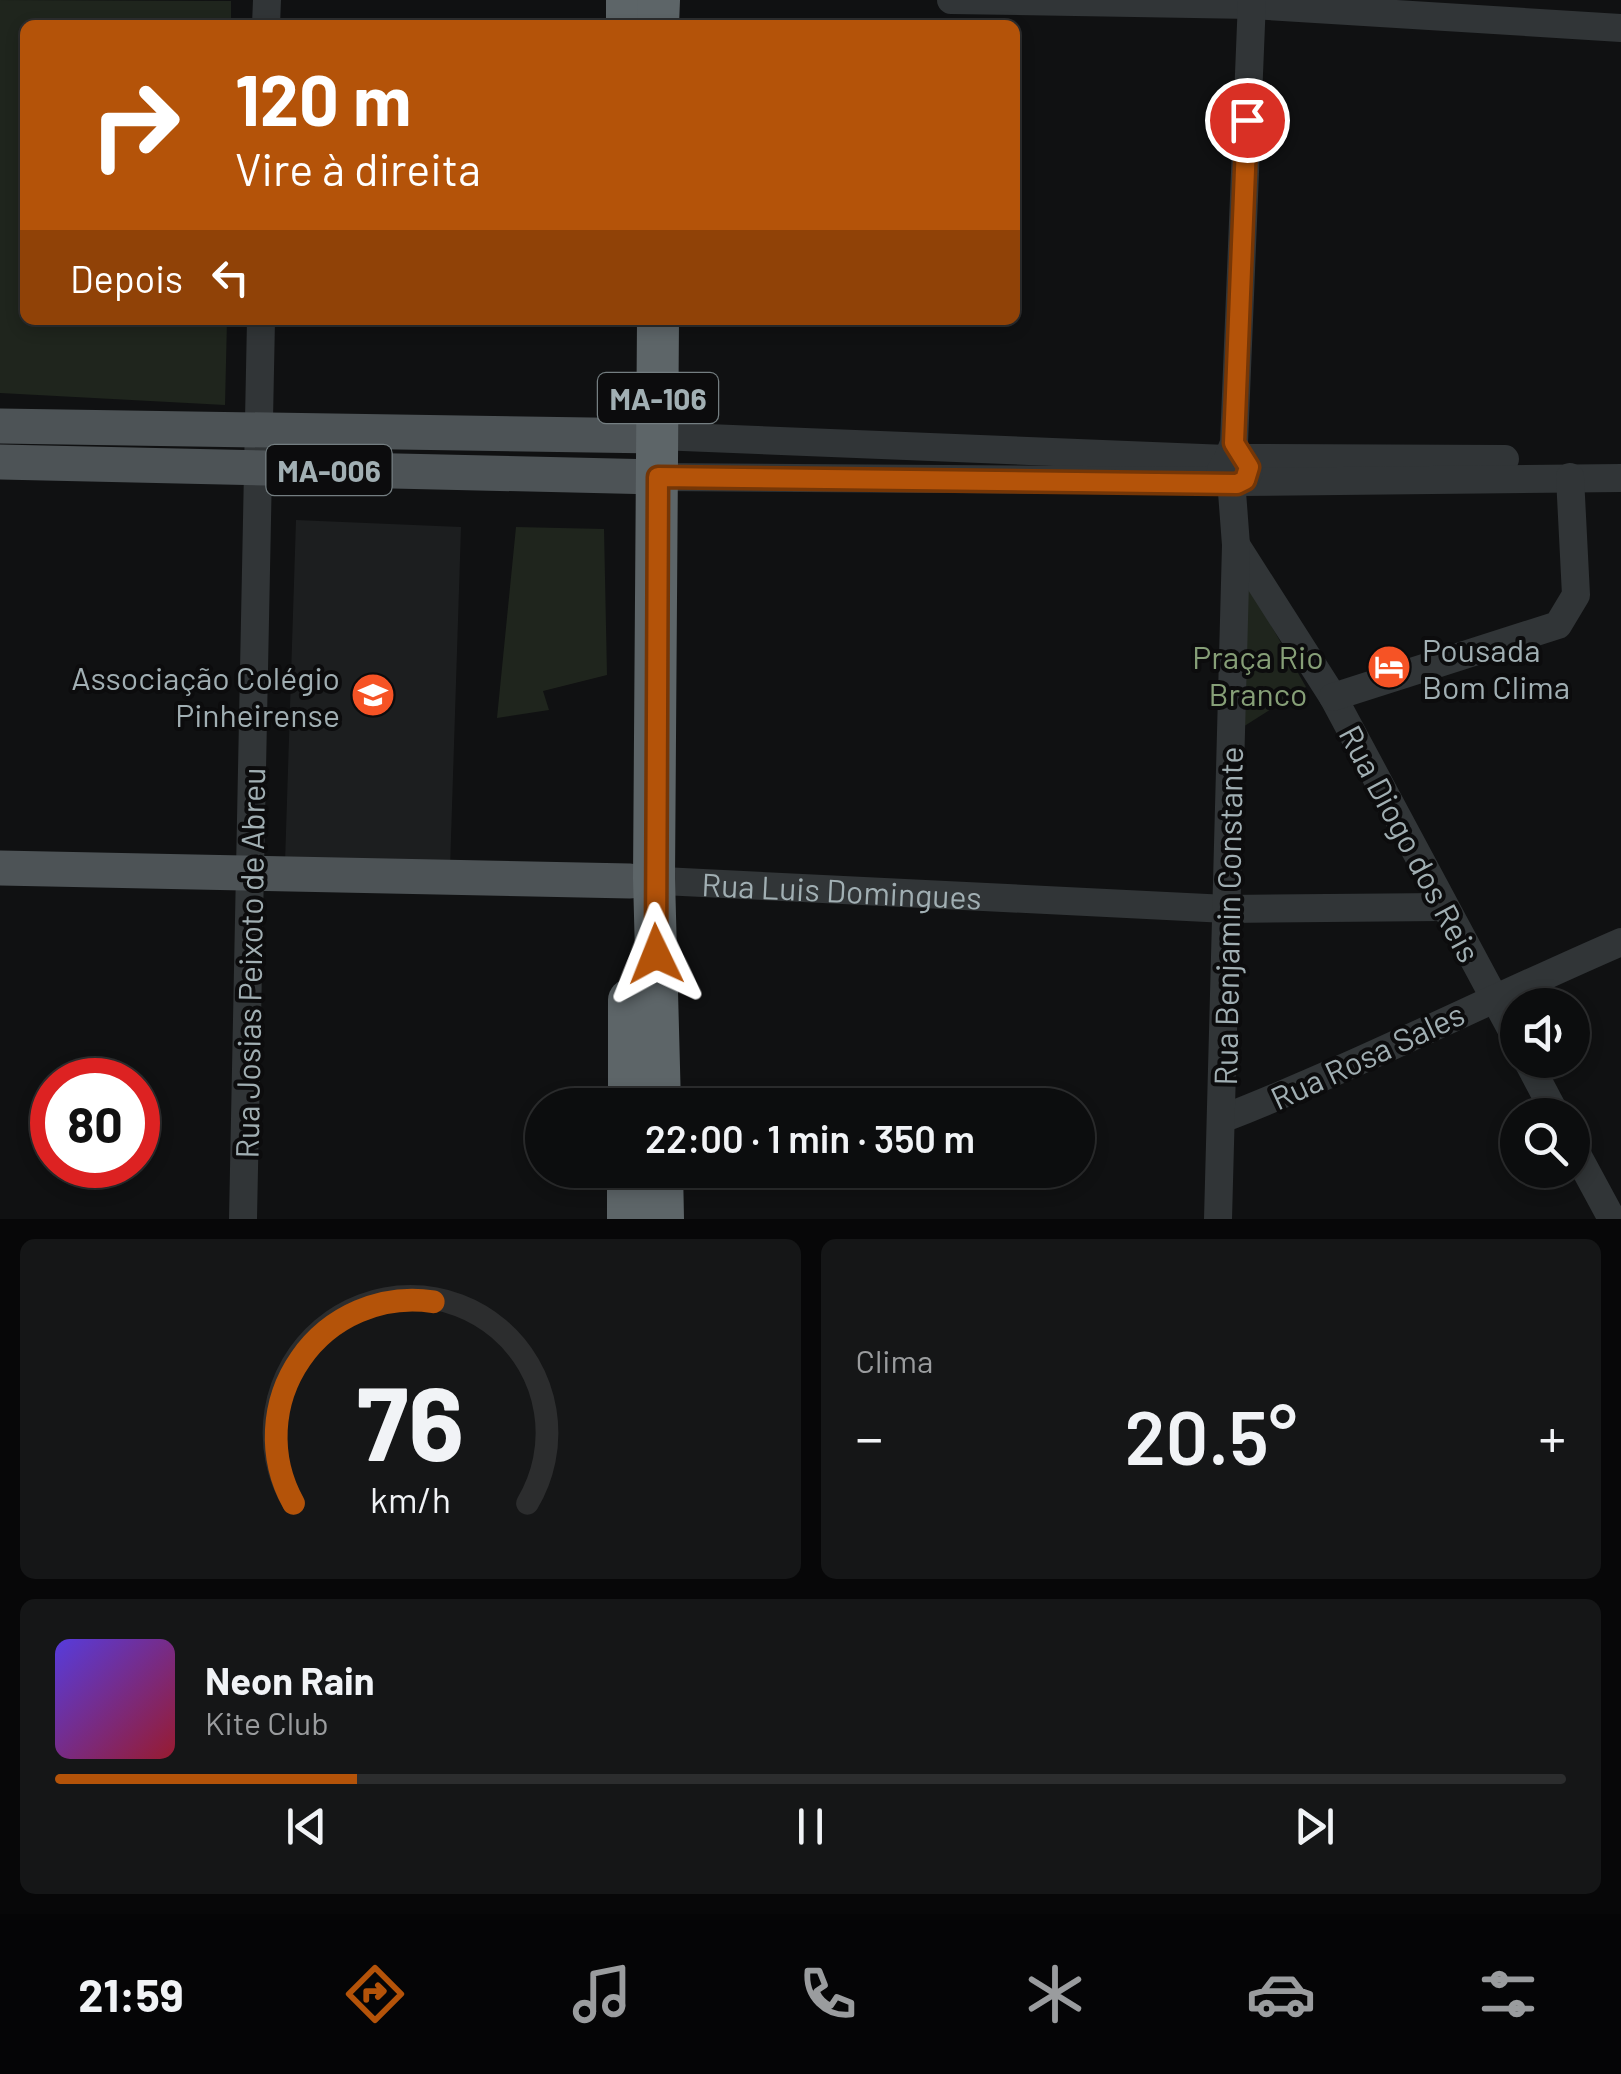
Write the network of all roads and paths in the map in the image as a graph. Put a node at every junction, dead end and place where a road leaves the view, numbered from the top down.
1 (951, 0) edge
2 (1252, 2) edge
3 (1621, 28) edge
4 (261, 325) edge
5 (630, 325) edge
6 (657, 325) edge
7 (0, 426) edge
8 (259, 430) junction
9 (644, 457) junction
10 (1621, 460) edge
11 (0, 462) edge
12 (261, 468) junction
13 (1234, 470) junction
14 (1570, 477) junction
15 (1621, 478) edge
16 (1236, 546) junction
17 (1333, 697) junction
18 (0, 868) edge
19 (251, 873) junction
20 (642, 880) junction
21 (1442, 907) junction
22 (1228, 910) junction
23 (1621, 942) edge
24 (1494, 997) junction
25 (1500, 1008) edge
26 (630, 1088) edge
27 (659, 1088) edge
28 (1222, 1119) junction
29 (1590, 1178) edge
30 (628, 1188) edge
31 (662, 1188) edge
32 (243, 1219) edge
33 (628, 1219) edge
34 (663, 1219) edge
35 (1218, 1219) edge
36 (1612, 1219) edge

1 - 2 street
2 - 3 street
2 - 13 street, Rua Benjamin Constante
4 - 8 street, Rua Josias Peixoto de Abreu
5 - 9 highway, MA-106
6 - 9 highway, MA-106
7 - 8 main road, MA-006
8 - 9 main road, MA-006
8 - 12 street, Rua Josias Peixoto de Abreu
9 - 12 main road, MA-006
9 - 13 street
9 - 13 street
9 - 20 highway, MA-106
10 - 13 street
11 - 12 main road, MA-006
12 - 19 street, Rua Josias Peixoto de Abreu
13 - 14 street
13 - 16 street, Rua Benjamin Constante
14 - 15 street
14 - 17 street
16 - 17 street, Rua Diogo dos Reis
16 - 22 street, Rua Benjamin Constante
17 - 21 street, Rua Diogo dos Reis
18 - 19 main road, Rua Luis Domingues
19 - 20 main road, Rua Luis Domingues
19 - 32 street, Rua Josias Peixoto de Abreu
20 - 22 street, Rua Luis Domingues
20 - 26 highway, MA-106
20 - 27 highway, MA-106
21 - 22 street, Rua Luis Domingues
21 - 24 street, Rua Diogo dos Reis
22 - 28 street, Rua Benjamin Constante
23 - 24 street, Rua Rosa Sales
24 - 25 street, Rua Diogo dos Reis
24 - 28 street, Rua Rosa Sales
28 - 35 street, Rua Benjamin Constante
29 - 36 street
30 - 33 highway
31 - 34 highway

